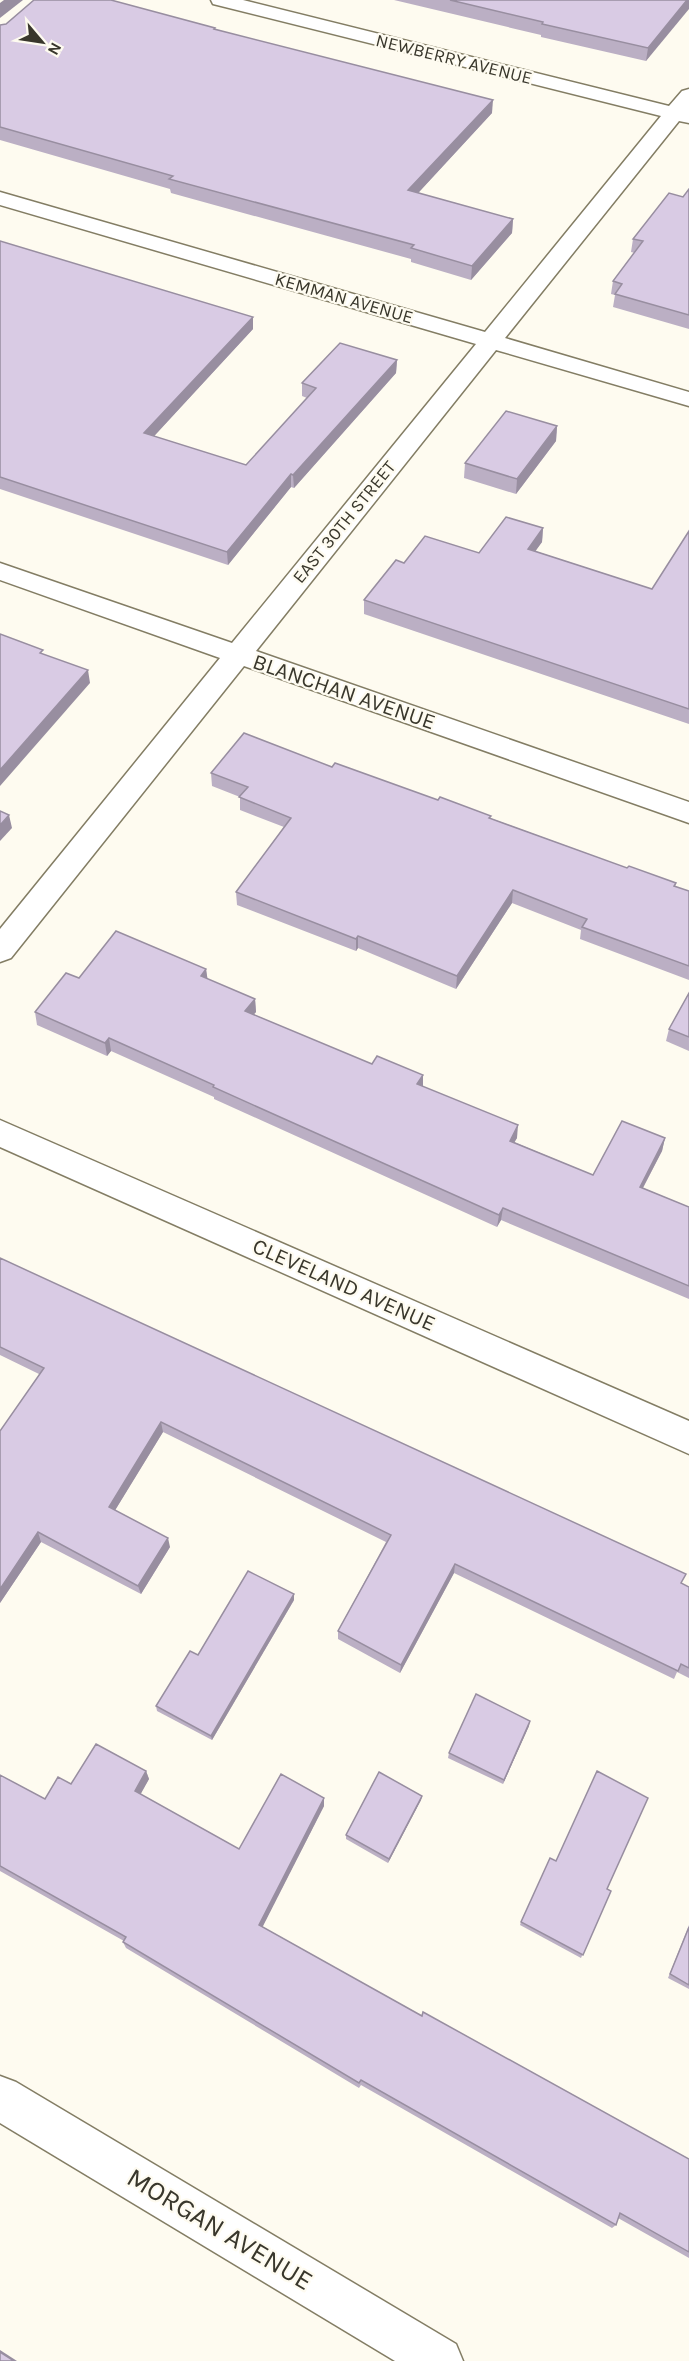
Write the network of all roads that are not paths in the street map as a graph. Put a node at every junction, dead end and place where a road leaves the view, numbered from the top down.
1 (220, 0) edge
2 (684, 108) edge
3 (0, 198) edge
4 (490, 341) junction
5 (689, 399) edge
6 (0, 571) edge
7 (237, 654) junction
8 (689, 813) edge
9 (0, 950) edge
10 (0, 1133) edge
11 (689, 1438) edge
12 (0, 2098) edge
13 (439, 2361) edge

1 - 2 street, NEWBERRY AVENUE
2 - 4 street, EAST 30TH STREET
3 - 4 street, KEMMAN AVENUE
4 - 5 street, KEMMAN AVENUE
4 - 7 street, EAST 30TH STREET
6 - 7 street, BLANCHAN AVENUE
7 - 8 street, BLANCHAN AVENUE
7 - 9 street, EAST 30TH STREET
10 - 11 street, CLEVELAND AVENUE
12 - 13 street, MORGAN AVENUE

